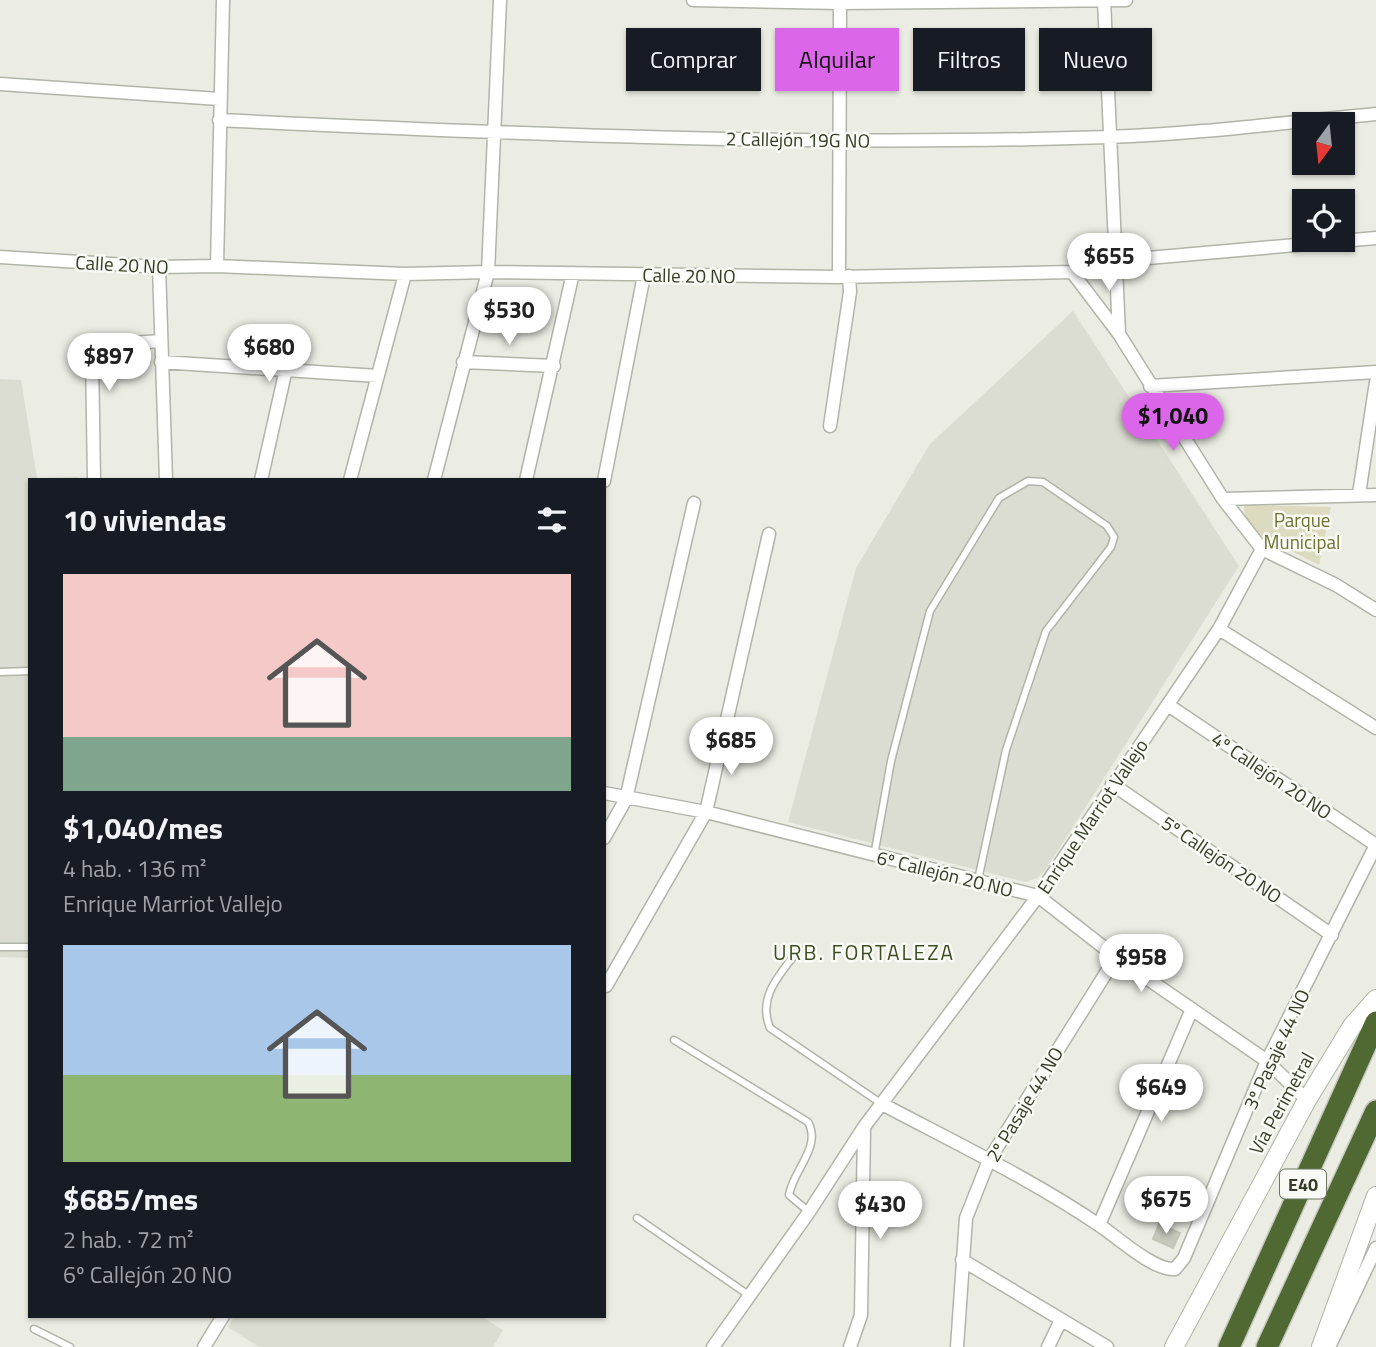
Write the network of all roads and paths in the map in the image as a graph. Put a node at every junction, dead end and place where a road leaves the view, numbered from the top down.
1 (223, 0) edge
2 (500, 0) edge
3 (694, 0) edge
4 (1126, 0) edge
5 (1105, 1) edge
6 (840, 3) junction
7 (0, 84) edge
8 (219, 99) junction
9 (1376, 114) edge
10 (219, 120) junction
11 (494, 133) junction
12 (1112, 137) junction
13 (840, 141) junction
14 (1376, 239) edge
15 (0, 257) edge
16 (1114, 261) junction
17 (217, 266) junction
18 (159, 267) junction
19 (488, 272) junction
20 (1072, 272) junction
21 (405, 274) junction
22 (573, 274) junction
23 (644, 275) junction
24 (844, 276) junction
25 (1119, 334) junction
26 (161, 341) junction
27 (161, 362) junction
28 (463, 362) junction
29 (554, 366) junction
30 (286, 369) junction
31 (1376, 372) edge
32 (378, 376) junction
33 (1376, 382) edge
34 (1150, 386) junction
35 (830, 426) dead end
36 (94, 478) edge
37 (166, 478) edge
38 (261, 478) edge
39 (352, 478) edge
40 (434, 478) edge
41 (526, 478) edge
42 (605, 478) edge
43 (1359, 494) junction
44 (1376, 495) edge
45 (1223, 499) junction
46 (694, 503) dead end
47 (769, 534) dead end
48 (1262, 549) junction
49 (1376, 610) edge
50 (1219, 629) junction
51 (28, 671) edge
52 (0, 672) edge
53 (1167, 705) junction
54 (1376, 728) edge
55 (1112, 784) junction
56 (606, 794) edge
57 (626, 799) junction
58 (706, 812) junction
59 (606, 834) edge
60 (1376, 845) edge
61 (874, 856) junction
62 (978, 882) junction
63 (1038, 896) junction
64 (1332, 934) junction
65 (0, 947) edge
66 (28, 947) edge
67 (799, 949) dead end
68 (1116, 957) junction
69 (606, 986) dead end
70 (1376, 999) edge
71 (1192, 1009) junction
72 (1376, 1022) edge
73 (674, 1040) dead end
74 (1267, 1061) junction
75 (1307, 1100) junction
76 (882, 1104) junction
77 (1376, 1111) edge
78 (864, 1127) junction
79 (989, 1160) junction
80 (1376, 1196) edge
81 (809, 1212) junction
82 (637, 1218) dead end
83 (1099, 1225) junction
84 (1376, 1248) edge
85 (962, 1260) junction
86 (750, 1296) junction
87 (222, 1318) edge
88 (1060, 1320) junction
89 (34, 1329) dead end
90 (69, 1347) edge
91 (204, 1347) edge
92 (713, 1347) edge
93 (850, 1347) edge
94 (957, 1347) edge
95 (1048, 1347) edge
96 (1107, 1347) edge
97 (1174, 1347) edge
98 (1229, 1347) edge
99 (1267, 1347) edge
100 (1321, 1347) edge
101 (1329, 1347) edge

1 - 8 street
2 - 11 street
3 - 6 street
4 - 5 street
5 - 6 street
5 - 12 street
6 - 13 street
7 - 8 street
8 - 10 street
9 - 12 street, 2 Callejón 19G NO
10 - 11 street, 2 Callejón 19G NO
10 - 17 street
11 - 13 street, 2 Callejón 19G NO
11 - 19 street
12 - 13 street, 2 Callejón 19G NO
12 - 16 street
13 - 24 street
14 - 16 street, Calle 20 NO
15 - 18 street, Calle 20 NO
16 - 20 street, Calle 20 NO
16 - 25 street
17 - 18 street, Calle 20 NO
17 - 21 street, Calle 20 NO
18 - 26 street
19 - 21 street, Calle 20 NO
19 - 22 street, Calle 20 NO
19 - 28 street
20 - 24 street, Calle 20 NO
20 - 25 street
21 - 32 street
22 - 23 street, Calle 20 NO
22 - 29 street
23 - 24 street, Calle 20 NO
23 - 42 street
24 - 35 street
25 - 34 street
26 - 27 street
26 - 36 street
27 - 30 street
27 - 37 street
28 - 29 street
28 - 40 street
29 - 41 street
30 - 32 street
30 - 38 street
31 - 34 street
32 - 39 street
33 - 43 street
34 - 45 street
43 - 44 street
43 - 45 street
45 - 48 street
46 - 57 street
47 - 58 street
48 - 49 street
48 - 50 street, Enrique Marriot Vallejo
50 - 53 street, Enrique Marriot Vallejo
50 - 54 street
51 - 52 lane
53 - 55 street, Enrique Marriot Vallejo
53 - 60 street, 4º Callejón 20 NO
55 - 63 street, Enrique Marriot Vallejo
55 - 64 street, 5º Callejón 20 NO
56 - 57 street, 6º Callejón 20 NO
57 - 58 street, 6º Callejón 20 NO
57 - 59 street
58 - 61 street, 6º Callejón 20 NO
58 - 69 street
60 - 64 street, 3º Pasaje 44 NO
61 - 62 street, 6º Callejón 20 NO
61 - 62 lane
62 - 63 street, 6º Callejón 20 NO
63 - 68 street, 6º Callejón 20 NO
63 - 76 street, Enrique Marriot Vallejo
64 - 74 street, 3º Pasaje 44 NO
65 - 66 lane
67 - 76 lane
68 - 71 street, 6º Callejón 20 NO
68 - 79 street, 2º Pasaje 44 NO
70 - 75 main road, Vía Perimetral
71 - 74 street, 6º Callejón 20 NO
71 - 83 street
72 - 98 highway, E40
73 - 81 lane
74 - 75 street, 6º Callejón 20 NO
74 - 83 street, 3º Pasaje 44 NO
75 - 97 main road, Vía Perimetral
76 - 78 street, Enrique Marriot Vallejo
76 - 79 street
77 - 99 highway, E40
78 - 81 street, Enrique Marriot Vallejo
78 - 93 street
79 - 83 street
79 - 85 street, 2º Pasaje 44 NO
80 - 100 main road
81 - 86 street, Enrique Marriot Vallejo
82 - 86 lane
84 - 101 street
85 - 88 street
85 - 94 street, 2º Pasaje 44 NO
86 - 92 street, Enrique Marriot Vallejo
87 - 91 street
88 - 95 street
88 - 96 street
89 - 90 lane

